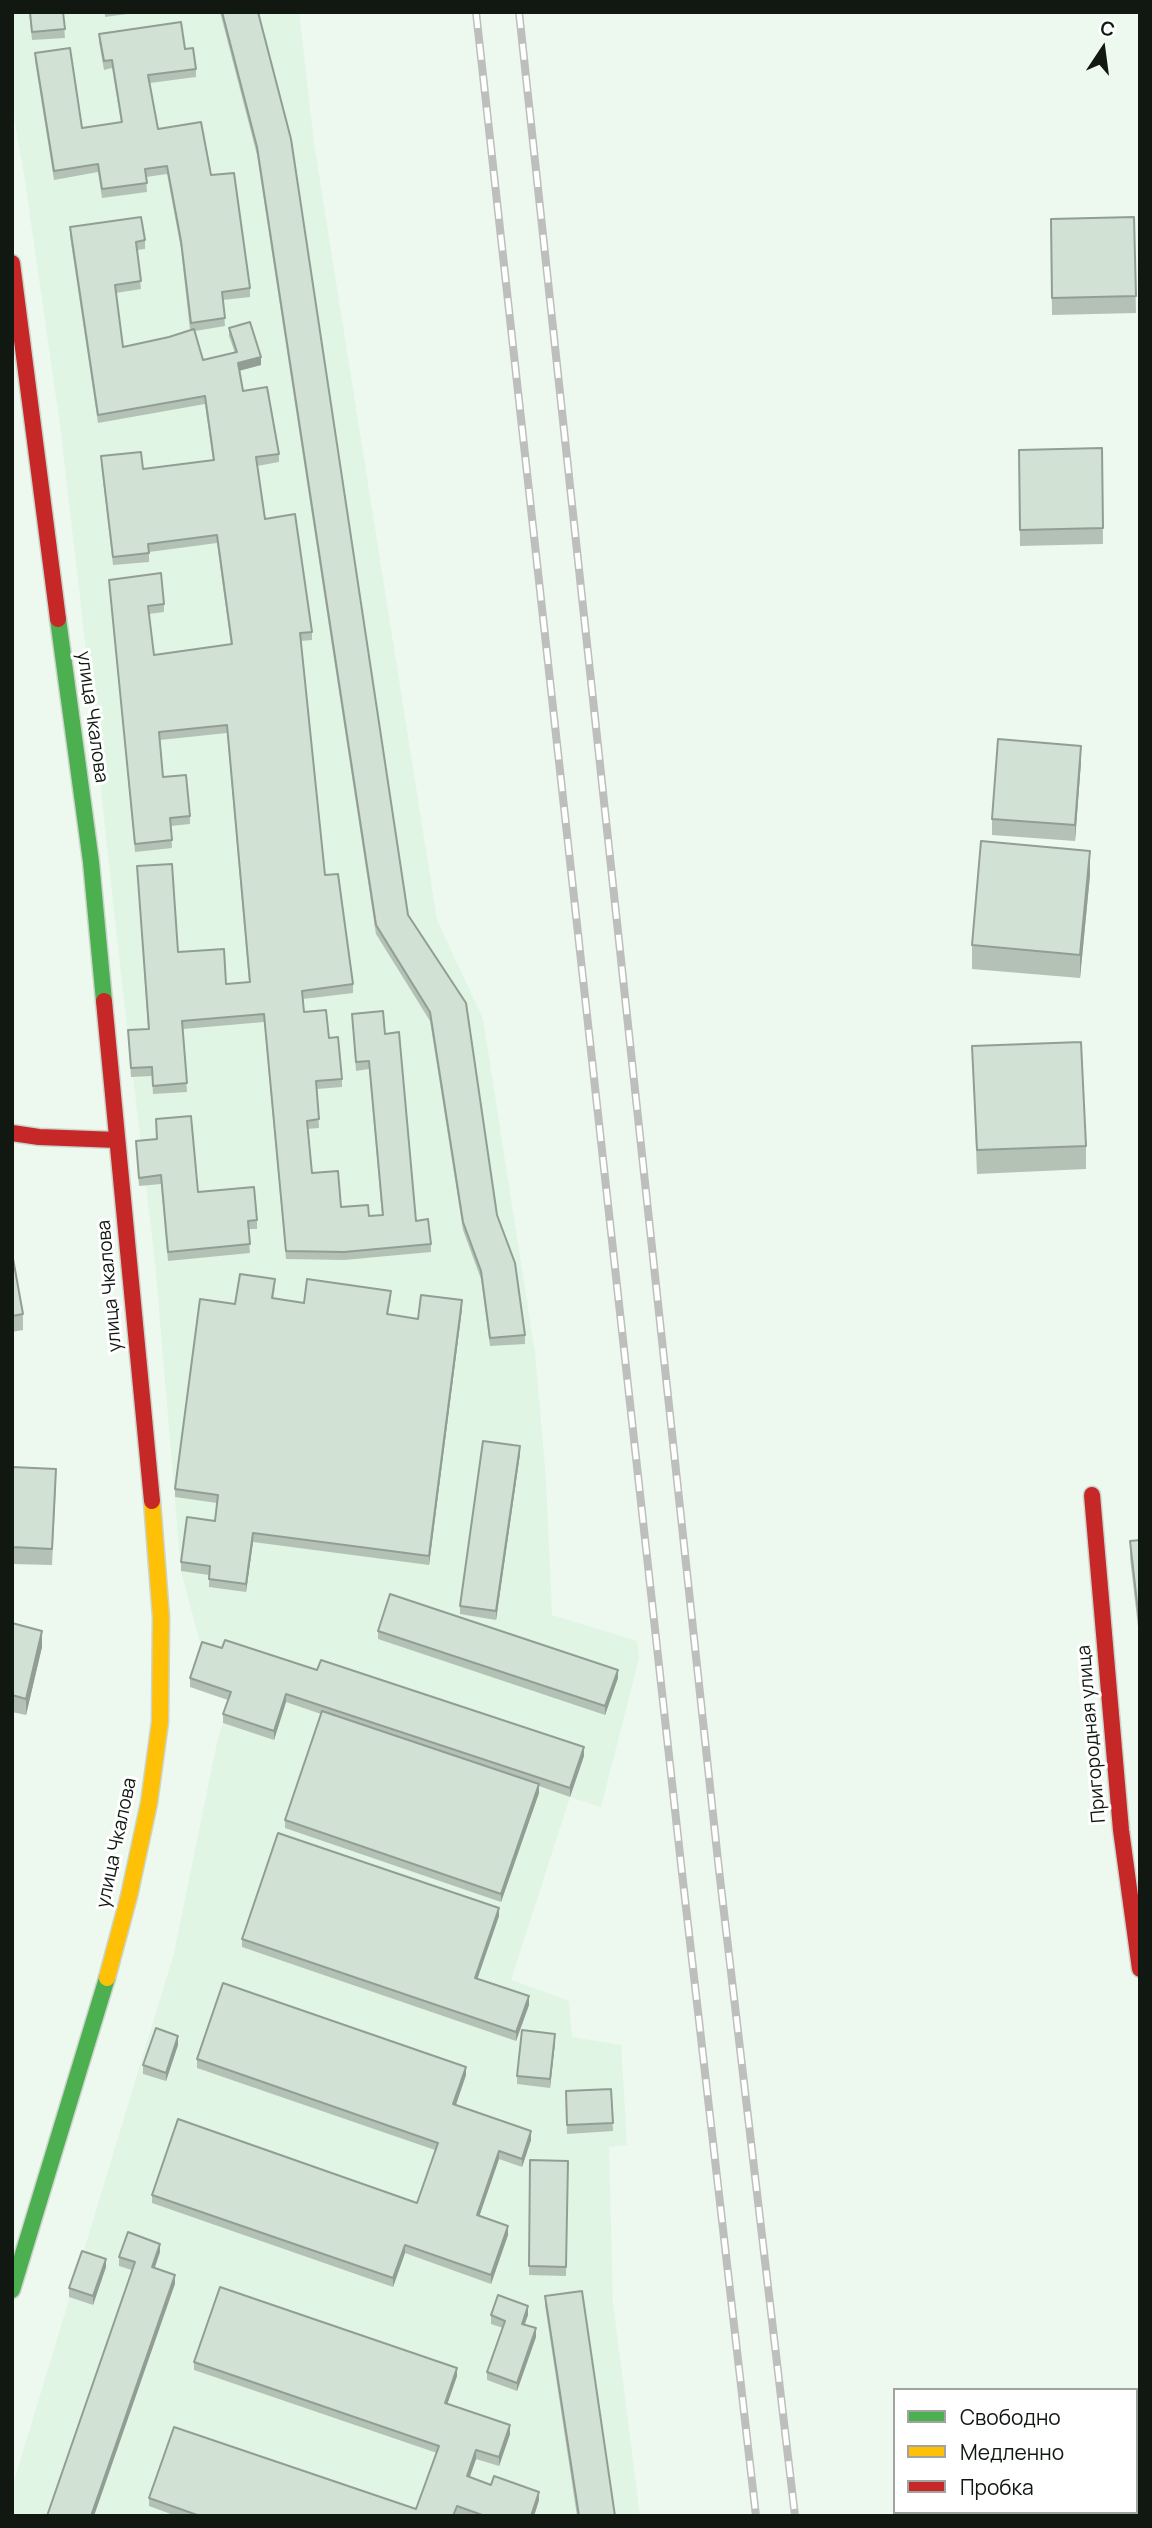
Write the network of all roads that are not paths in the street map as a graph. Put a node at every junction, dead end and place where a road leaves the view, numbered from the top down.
1 (12, 263) edge
2 (12, 1133) edge
3 (117, 1140) junction
4 (1092, 1495) dead end
5 (1140, 1969) edge
6 (12, 2290) edge

1 - 3 street, улица Чкалова
2 - 3 street
3 - 6 street, улица Чкалова
4 - 5 street, Пригородная улица

